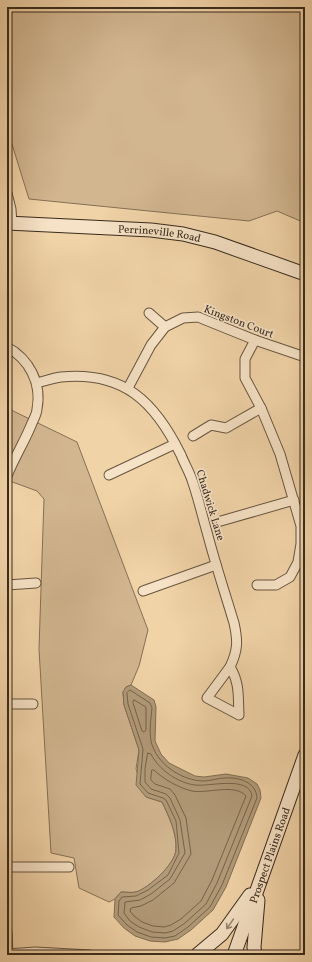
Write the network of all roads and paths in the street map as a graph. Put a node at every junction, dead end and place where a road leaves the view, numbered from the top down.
1 (7, 194) edge
2 (10, 223) edge
3 (305, 274) edge
4 (149, 313) dead end
5 (165, 327) junction
6 (254, 340) junction
7 (7, 347) edge
8 (305, 357) edge
9 (37, 383) junction
10 (128, 388) junction
11 (261, 408) junction
12 (193, 436) dead end
13 (175, 444) junction
14 (109, 475) dead end
15 (7, 476) edge
16 (294, 500) junction
17 (221, 521) dead end
18 (216, 565) junction
19 (36, 583) dead end
20 (7, 585) edge
21 (257, 585) dead end
22 (143, 591) dead end
23 (230, 667) junction
24 (7, 704) edge
25 (33, 704) dead end
26 (305, 755) edge
27 (7, 867) edge
28 (69, 867) dead end
29 (260, 880) junction
30 (7, 932) edge
31 (8, 955) edge
32 (90, 955) edge
33 (197, 955) edge
34 (234, 955) edge
35 (255, 955) edge

1 - 2 street
2 - 3 street, Perrineville Road
4 - 5 street
5 - 6 street, Kingston Court
5 - 10 street, Kingston Court
6 - 8 street, Kingston Court
6 - 11 street
7 - 9 street
9 - 10 street, Chadwick Lane
9 - 15 street
10 - 13 street, Chadwick Lane
11 - 12 street
11 - 16 street
13 - 14 street
13 - 18 street, Chadwick Lane
16 - 17 street
16 - 21 street
18 - 22 street
18 - 23 street, Chadwick Lane
19 - 20 street
23 - 23 street, Chadwick Lane
24 - 25 street
26 - 29 street, Prospect Plains Road
27 - 28 street
29 -> 33 street
29 - 34 street, Prospect Plains Road
29 - 35 street
30 - 31 street
31 - 32 street

